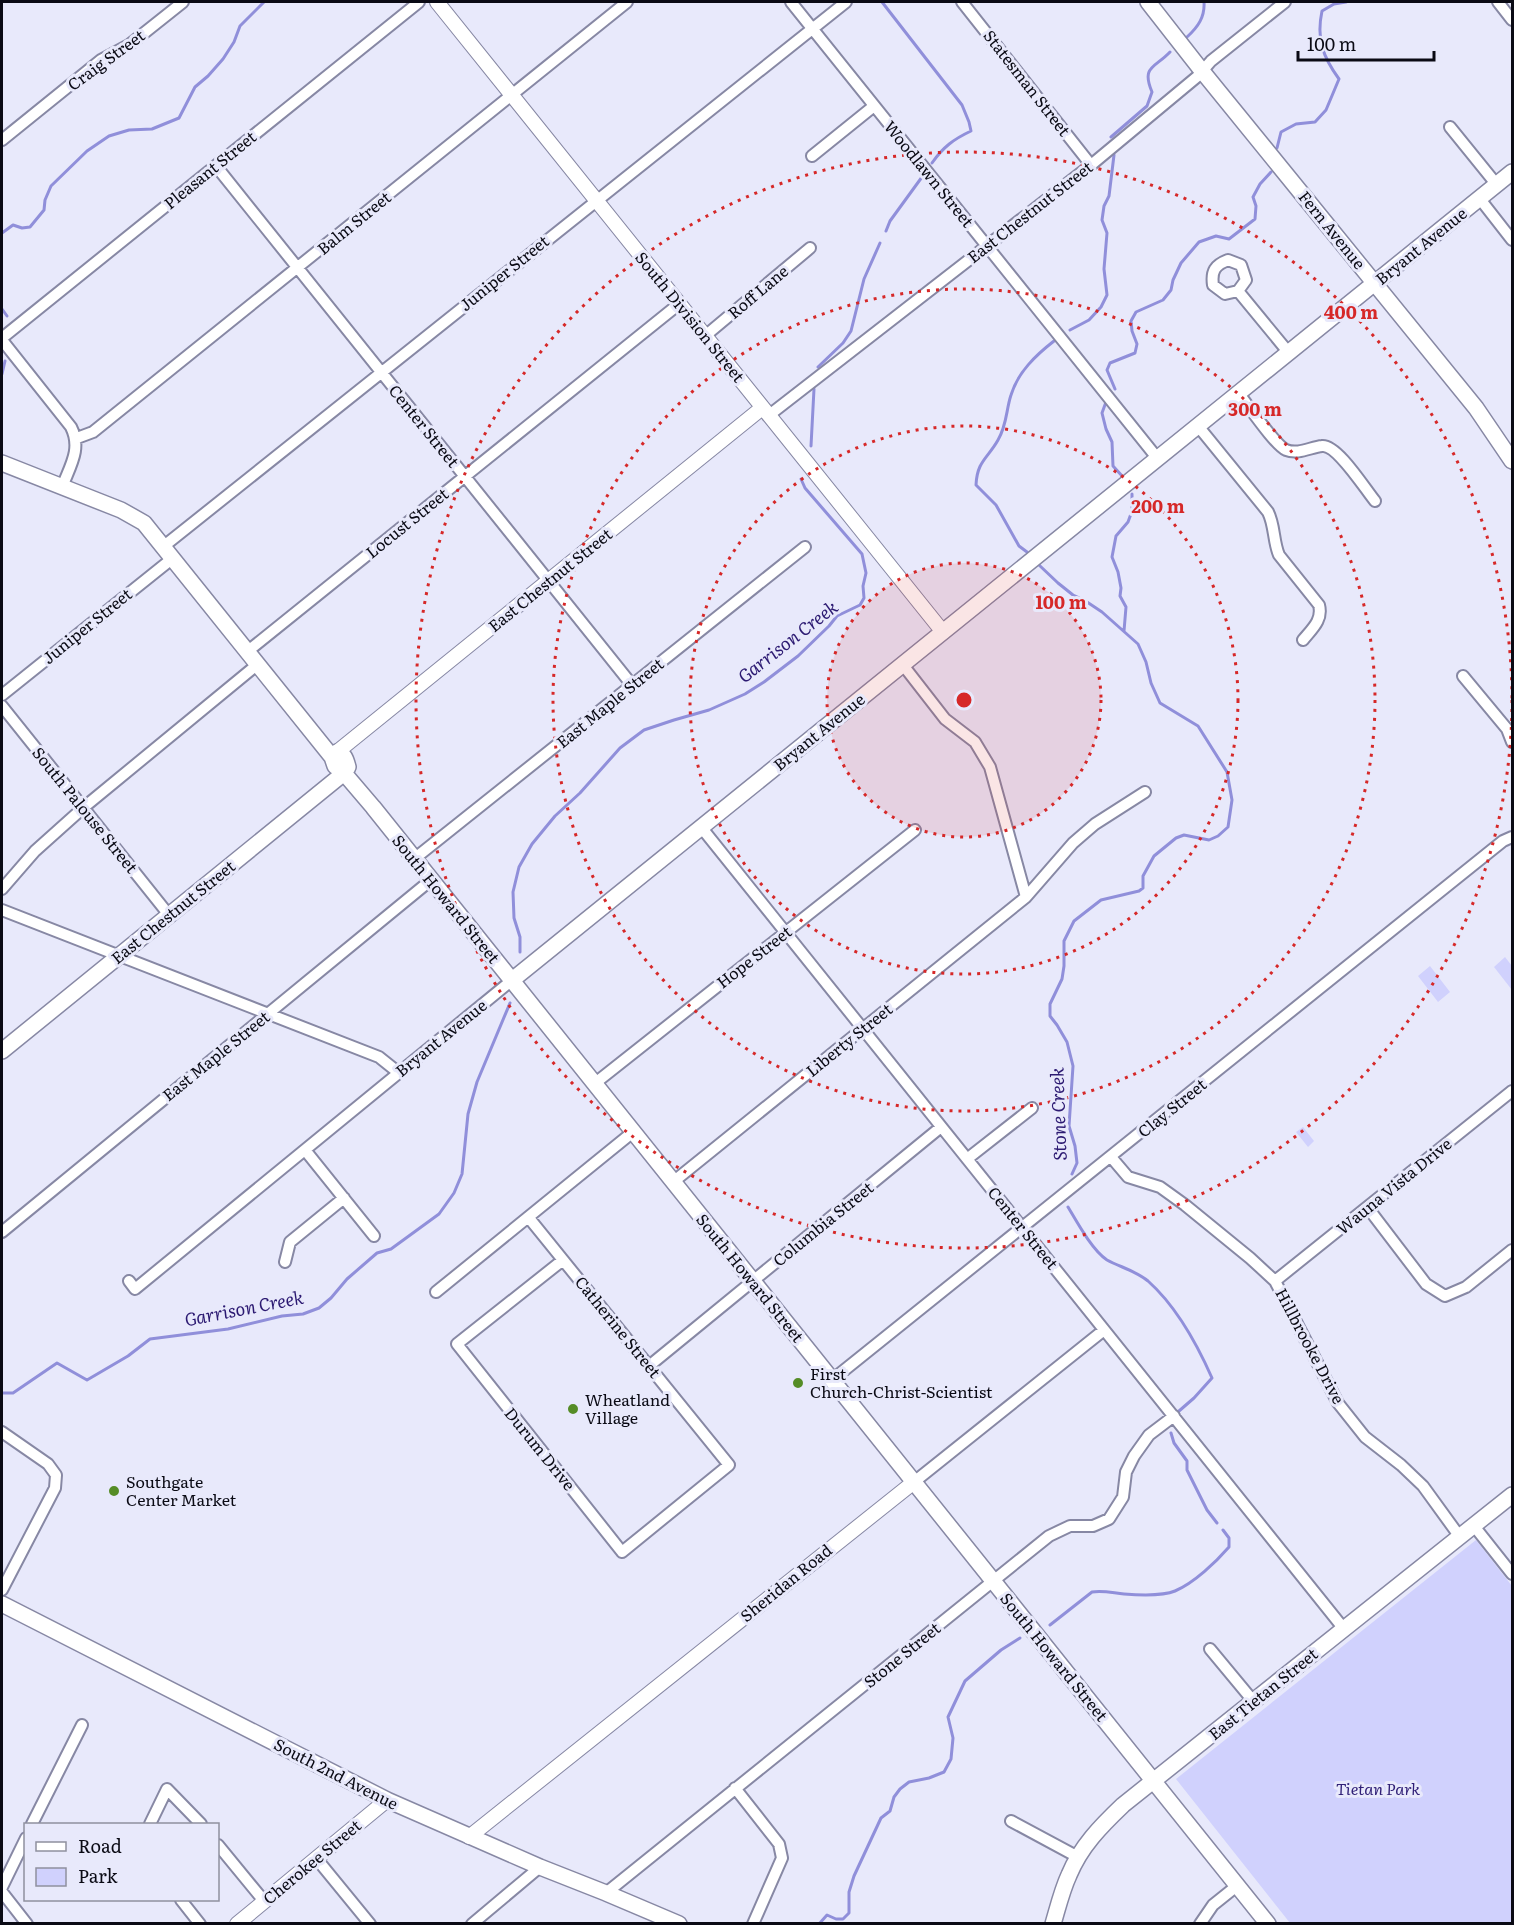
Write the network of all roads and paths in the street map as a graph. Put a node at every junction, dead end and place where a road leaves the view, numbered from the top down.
1 (183, 2) edge
2 (419, 2) edge
3 (437, 2) edge
4 (627, 2) edge
5 (791, 2) edge
6 (846, 2) edge
7 (962, 2) edge
8 (1148, 2) edge
9 (1285, 2) edge
10 (1498, 2) edge
11 (1512, 20) edge
12 (812, 28) junction
13 (1202, 71) junction
14 (512, 94) junction
15 (874, 106) junction
16 (1450, 127) dead end
17 (2, 140) edge
18 (812, 156) dead end
19 (216, 165) junction
20 (1091, 165) junction
21 (1512, 172) edge
22 (1497, 185) junction
23 (1480, 199) junction
24 (596, 200) junction
25 (1512, 240) edge
26 (987, 246) junction
27 (810, 248) dead end
28 (298, 268) junction
29 (1375, 283) junction
30 (1238, 291) dead end
31 (679, 304) junction
32 (705, 336) junction
33 (2, 339) edge
34 (1288, 353) junction
35 (381, 372) junction
36 (1239, 394) junction
37 (765, 412) junction
38 (1198, 426) junction
39 (77, 438) junction
40 (1158, 459) junction
41 (1512, 461) edge
42 (2, 463) edge
43 (465, 477) junction
44 (62, 487) junction
45 (1375, 501) dead end
46 (805, 547) dead end
47 (168, 552) junction
48 (548, 581) junction
49 (943, 632) junction
50 (1303, 640) dead end
51 (248, 651) junction
52 (258, 664) junction
53 (903, 665) junction
54 (1463, 676) dead end
55 (632, 686) junction
56 (2, 695) edge
57 (2, 706) edge
58 (1512, 742) edge
59 (335, 754) junction
60 (344, 773) junction
61 (1145, 792) dead end
62 (83, 808) junction
63 (701, 827) junction
64 (915, 830) dead end
65 (1512, 837) edge
66 (414, 859) junction
67 (431, 880) junction
68 (2, 889) edge
69 (1026, 897) junction
70 (2, 910) edge
71 (169, 915) junction
72 (785, 932) junction
73 (118, 957) junction
74 (511, 981) junction
75 (267, 1014) junction
76 (863, 1029) junction
77 (2, 1051) edge
78 (399, 1073) junction
79 (594, 1084) junction
80 (1512, 1091) edge
81 (1032, 1108) dead end
82 (942, 1127) junction
83 (633, 1132) junction
84 (304, 1150) junction
85 (1112, 1157) junction
86 (968, 1159) junction
87 (673, 1182) junction
88 (344, 1198) junction
89 (1368, 1208) junction
90 (529, 1218) junction
91 (1022, 1227) junction
92 (2, 1232) edge
93 (374, 1236) dead end
94 (1512, 1250) edge
95 (563, 1260) junction
96 (285, 1262) dead end
97 (129, 1281) dead end
98 (753, 1281) junction
99 (1275, 1281) junction
100 (436, 1293) dead end
101 (1104, 1330) junction
102 (649, 1366) junction
103 (832, 1380) junction
104 (1174, 1416) junction
105 (2, 1431) edge
106 (729, 1465) joint
107 (914, 1482) junction
108 (1512, 1495) edge
109 (1474, 1526) junction
110 (1461, 1537) junction
111 (1512, 1574) edge
112 (994, 1582) junction
113 (2, 1590) edge
114 (2, 1604) edge
115 (1344, 1629) junction
116 (1210, 1648) dead end
117 (1254, 1702) junction
118 (82, 1725) dead end
119 (1154, 1781) junction
120 (735, 1788) junction
121 (387, 1800) junction
122 (1011, 1821) dead end
123 (33, 1823) edge
124 (150, 1823) edge
125 (200, 1823) edge
126 (469, 1837) junction
127 (24, 1842) edge
128 (219, 1846) edge
129 (1077, 1857) junction
130 (316, 1858) junction
131 (540, 1867) junction
132 (1238, 1885) junction
133 (2, 1889) edge
134 (606, 1893) junction
135 (183, 1901) edge
136 (264, 1901) junction
137 (27, 1923) edge
138 (200, 1923) edge
139 (237, 1923) edge
140 (369, 1923) edge
141 (472, 1923) edge
142 (679, 1923) edge
143 (753, 1923) edge
144 (1053, 1923) edge
145 (1200, 1923) edge
146 (1268, 1923) edge

1 - 17 street, Craig Street
2 - 19 street, Pleasant Street
3 - 14 street, South Division Street
4 - 14 street, Balm Street
5 - 12 street, Woodlawn Street
6 - 12 street, Juniper Street
7 - 20 street, Statesman Street
8 - 13 main road, Fern Avenue
9 - 13 street, East Chestnut Street
10 - 11 street
12 - 15 street, Woodlawn Street
12 - 24 street, Juniper Street
13 - 20 street, East Chestnut Street
13 - 29 main road, Fern Avenue
14 - 24 street, South Division Street
14 - 28 street, Balm Street
15 - 18 street
15 - 26 street, Woodlawn Street
16 - 22 street
19 - 28 street, Center Street
19 - 33 street, Pleasant Street
20 - 26 street, East Chestnut Street
21 - 22 main road, Bryant Avenue
22 - 23 main road, Bryant Avenue
23 - 25 street
23 - 29 main road, Bryant Avenue
24 - 31 street, South Division Street
24 - 35 street, Juniper Street
26 - 37 street, East Chestnut Street
26 - 40 street, Woodlawn Street
27 - 32 street, Roff Lane
28 - 35 street, Center Street
28 - 39 street, Balm Street
29 - 34 main road, Bryant Avenue
29 - 41 main road, Fern Avenue
30 - 34 street
31 - 32 street, South Division Street
31 - 43 street, Locust Street
32 - 37 street, South Division Street
33 - 39 street
34 - 36 main road, Bryant Avenue
35 - 43 street, Center Street
35 - 47 street, Juniper Street
36 - 38 main road, Bryant Avenue
36 - 45 street
37 - 48 street, East Chestnut Street
37 - 49 street, South Division Street
38 - 40 main road, Bryant Avenue
38 - 50 street
39 - 44 street
40 - 49 main road, Bryant Avenue
42 - 44 main road
43 - 48 street, Center Street
43 - 51 street, Locust Street
44 - 47 main road
46 - 55 street, East Maple Street
47 - 51 main road
47 - 56 street, Juniper Street
48 - 55 street, Center Street
48 - 59 street, East Chestnut Street
49 - 53 main road, Bryant Avenue
51 - 52 main road
52 - 59 main road
52 - 62 street
53 - 63 main road, Bryant Avenue
53 - 69 street
54 - 58 street
55 - 66 street, East Maple Street
57 - 62 street, South Palouse Street
59 - 60 main road
60 - 66 main road, South Howard Street
60 - 71 main road, East Chestnut Street
61 - 69 street, Liberty Street
62 - 68 street
62 - 71 street, South Palouse Street
63 - 72 street, Center Street
63 - 74 main road, Bryant Avenue
64 - 72 street, Hope Street
65 - 85 street, Clay Street
66 - 67 main road, South Howard Street
67 - 74 main road, South Howard Street
67 - 75 street, East Maple Street
69 - 76 street, Liberty Street
70 - 73 street
71 - 73 main road, East Chestnut Street
72 - 76 street, Center Street
72 - 79 street, Hope Street
73 - 75 street
73 - 77 main road, East Chestnut Street
74 - 78 street, Bryant Avenue
74 - 79 main road, South Howard Street
75 - 78 street
75 - 92 street, East Maple Street
76 - 82 street, Center Street
76 - 87 street, Liberty Street
78 - 84 street, Bryant Avenue
79 - 83 main road, South Howard Street
80 - 89 street, Wauna Vista Drive
81 - 86 street
82 - 86 street, Center Street
82 - 98 street, Columbia Street
83 - 87 main road, South Howard Street
83 - 90 street
84 - 88 street
84 - 97 street, Bryant Avenue
85 - 91 street, Clay Street
85 - 99 street, Hillbrooke Drive
86 - 91 street, Center Street
87 - 98 main road, South Howard Street
88 - 93 street
88 - 96 street
89 - 94 street
89 - 99 street, Wauna Vista Drive
90 - 95 street, Catherine Street
90 - 100 street
91 - 101 street, Center Street
91 - 103 street, Clay Street
95 - 102 street, Catherine Street
95 - 106 street, Durum Drive
98 - 102 street, Columbia Street
98 - 103 main road, South Howard Street
99 - 110 street, Hillbrooke Drive
101 - 104 street, Center Street
101 - 107 street, Sheridan Road
102 - 106 street, Catherine Street
103 - 107 main road, South Howard Street
104 - 112 street, Stone Street
104 - 115 street, Center Street
105 - 113 street
107 - 112 main road, South Howard Street
107 - 126 street, Sheridan Road
108 - 109 main road, East Tietan Street
109 - 110 main road, East Tietan Street
109 - 111 street
110 - 115 main road, East Tietan Street
112 - 119 main road, South Howard Street
112 - 120 street, Stone Street
114 - 121 main road, South 2nd Avenue
115 - 117 main road, East Tietan Street
116 - 117 street
117 - 119 main road, East Tietan Street
118 - 123 street
119 - 129 main road, East Tietan Street
119 - 132 main road, South Howard Street
120 - 134 street, Stone Street
120 - 143 street
121 - 126 main road, South 2nd Avenue
121 - 130 street, Cherokee Street
122 - 129 street
124 - 125 street
126 - 131 main road, South 2nd Avenue
127 - 133 street
128 - 136 street
129 - 144 main road, East Tietan Street
130 - 136 street, Cherokee Street
130 - 140 street
131 - 134 main road, South 2nd Avenue
131 - 141 street
132 - 145 street
132 - 146 main road, South Howard Street
133 - 137 street
134 - 142 main road, South 2nd Avenue
135 - 138 street
136 - 139 street, Cherokee Street

